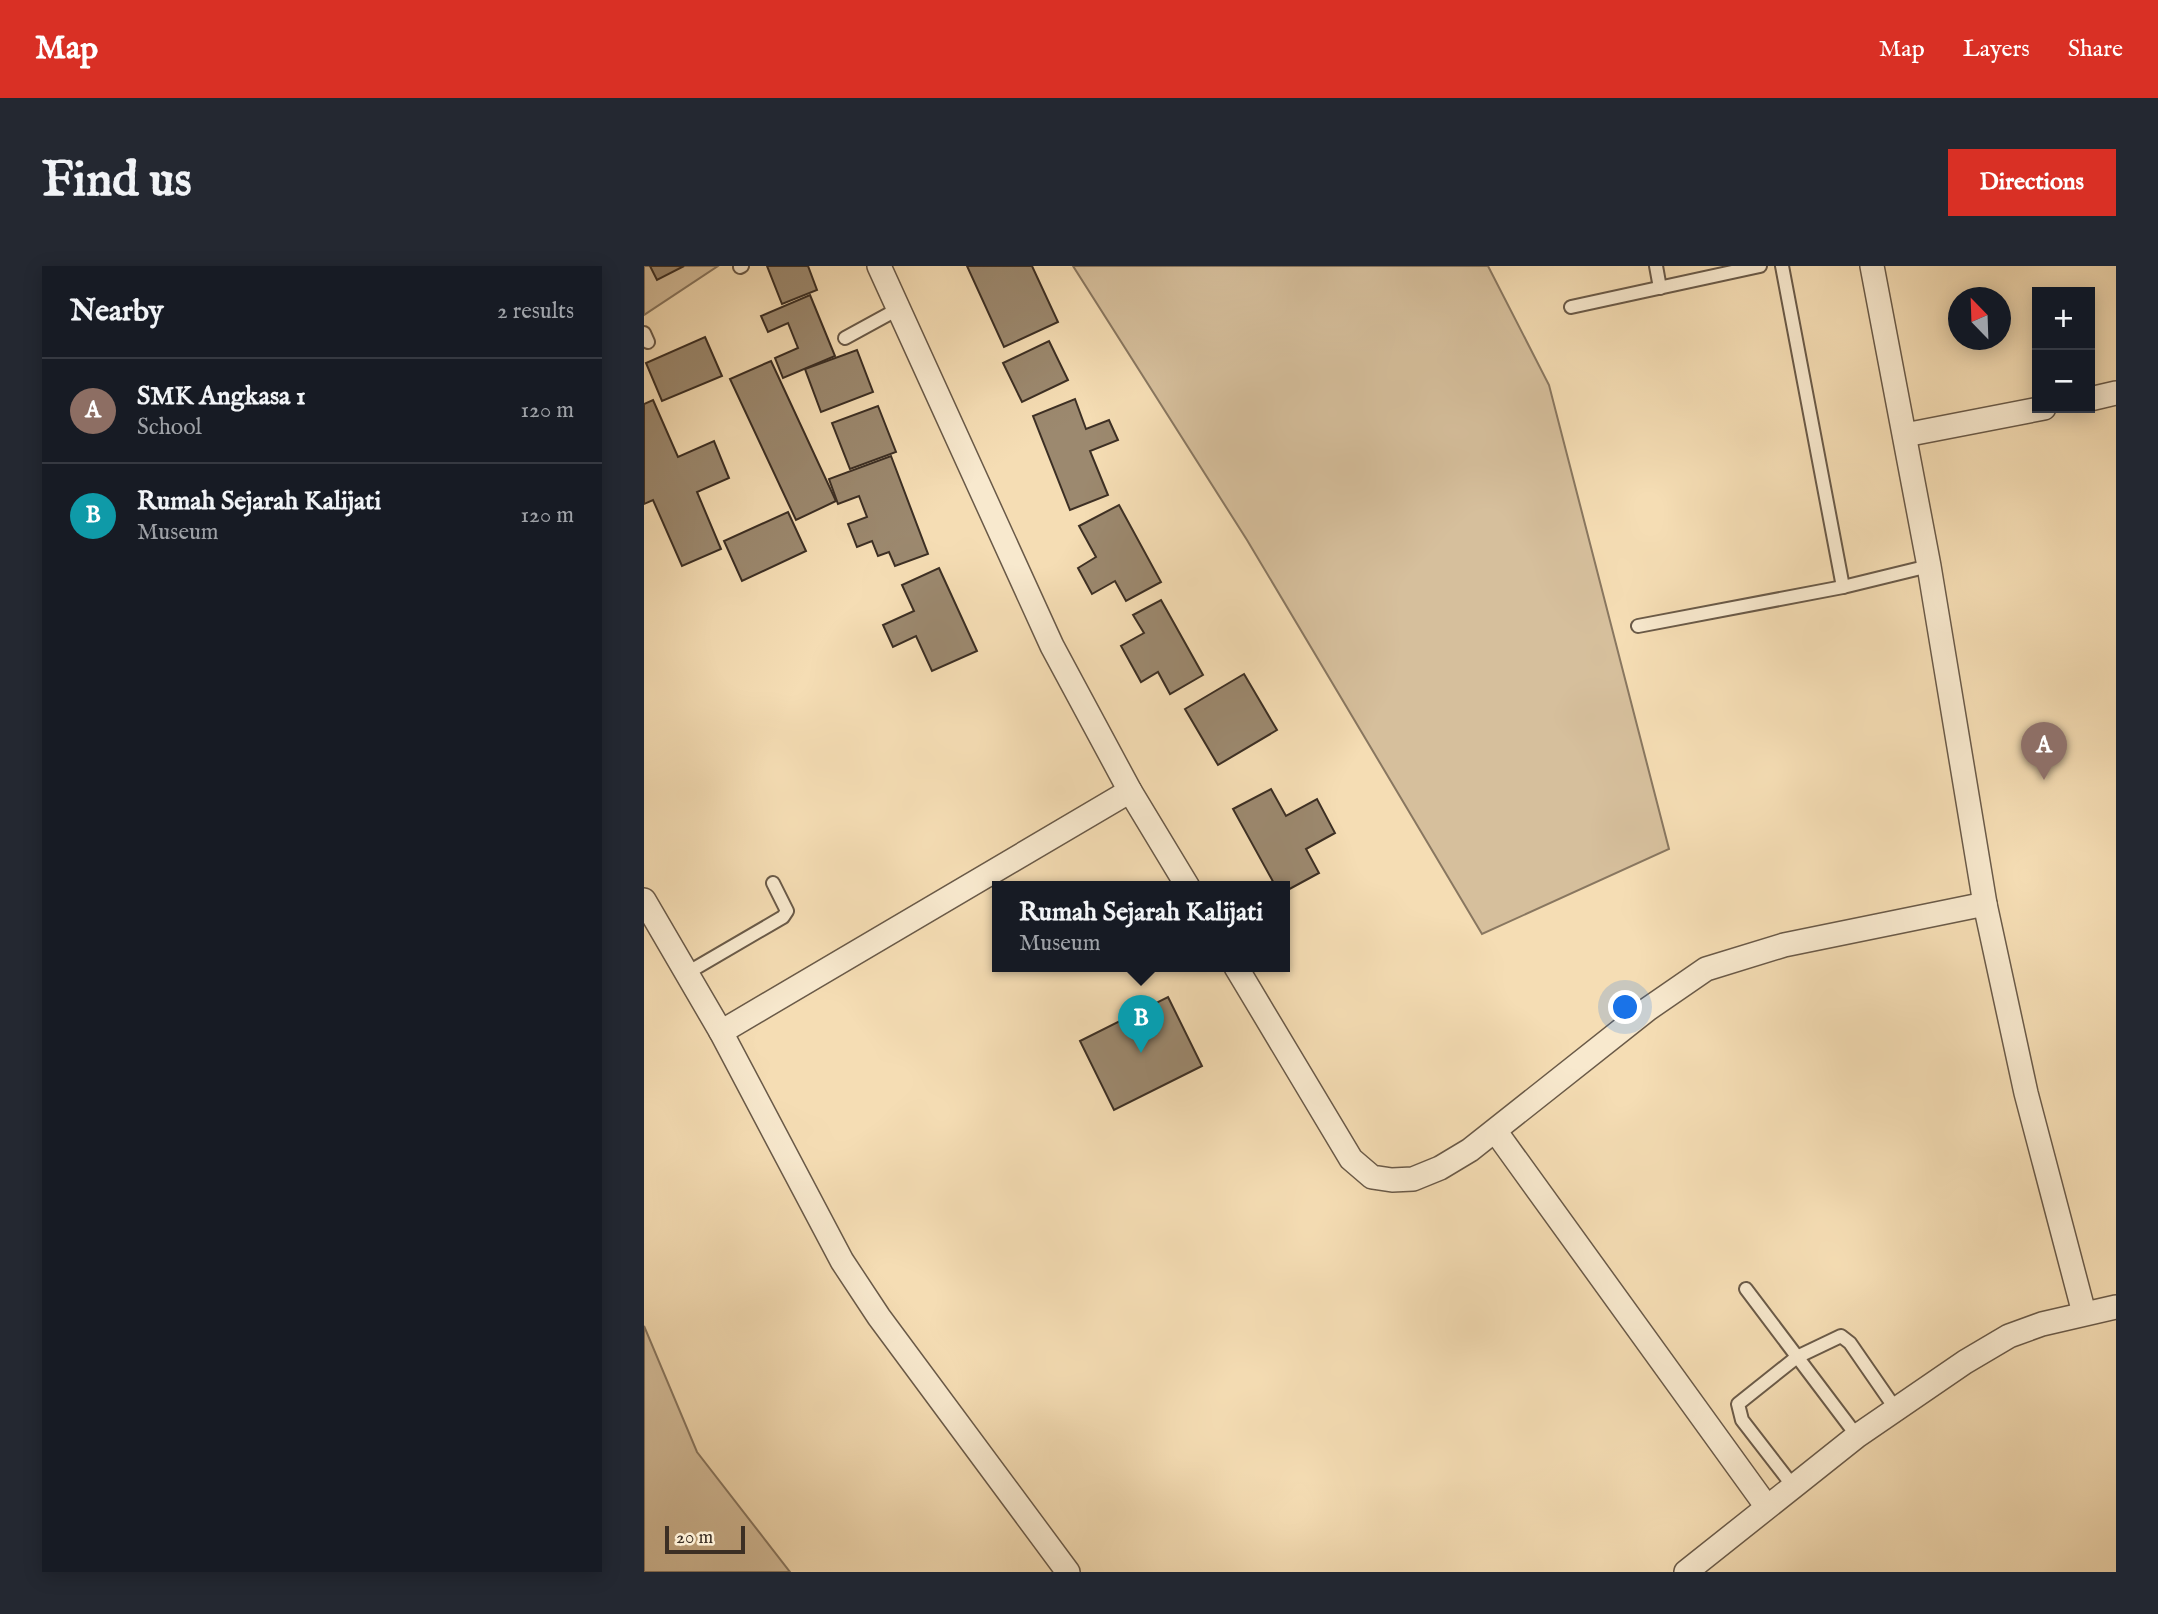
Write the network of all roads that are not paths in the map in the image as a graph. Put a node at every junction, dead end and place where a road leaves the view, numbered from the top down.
1 (879, 266) edge
2 (1656, 266) edge
3 (1760, 266) edge
4 (1782, 266) edge
5 (1872, 266) edge
6 (1660, 288) junction
7 (1571, 307) dead end
8 (898, 309) junction
9 (845, 338) dead end
10 (2116, 393) edge
11 (2095, 398) edge
12 (2032, 410) edge
13 (1905, 435) junction
14 (1930, 566) junction
15 (1843, 587) junction
16 (1638, 626) dead end
17 (1130, 791) junction
18 (1184, 881) edge
19 (773, 883) dead end
20 (644, 900) edge
21 (1985, 904) junction
22 (1239, 972) edge
23 (687, 974) junction
24 (721, 1032) junction
25 (1496, 1132) junction
26 (1746, 1289) dead end
27 (2116, 1307) edge
28 (2084, 1313) junction
29 (1797, 1357) junction
30 (1898, 1411) junction
31 (1857, 1436) junction
32 (1793, 1486) junction
33 (1767, 1507) junction
34 (1068, 1572) edge
35 (1686, 1572) edge

1 - 8 street
2 - 6 lane
3 - 6 lane
4 - 15 lane
5 - 13 street
6 - 7 lane
8 - 9 lane
8 - 17 street
10 - 11 street
12 - 13 street
13 - 14 street
14 - 15 lane
14 - 21 street
15 - 16 lane
17 - 18 street
17 - 24 street
19 - 23 lane
20 - 23 street
21 - 25 street
21 - 28 street
22 - 25 street
23 - 24 street
24 - 34 street
25 - 33 street
26 - 29 lane
27 - 28 street
28 - 30 street
29 - 30 lane
29 - 31 lane
29 - 32 lane
30 - 31 street
31 - 32 street
32 - 33 street
33 - 35 street

